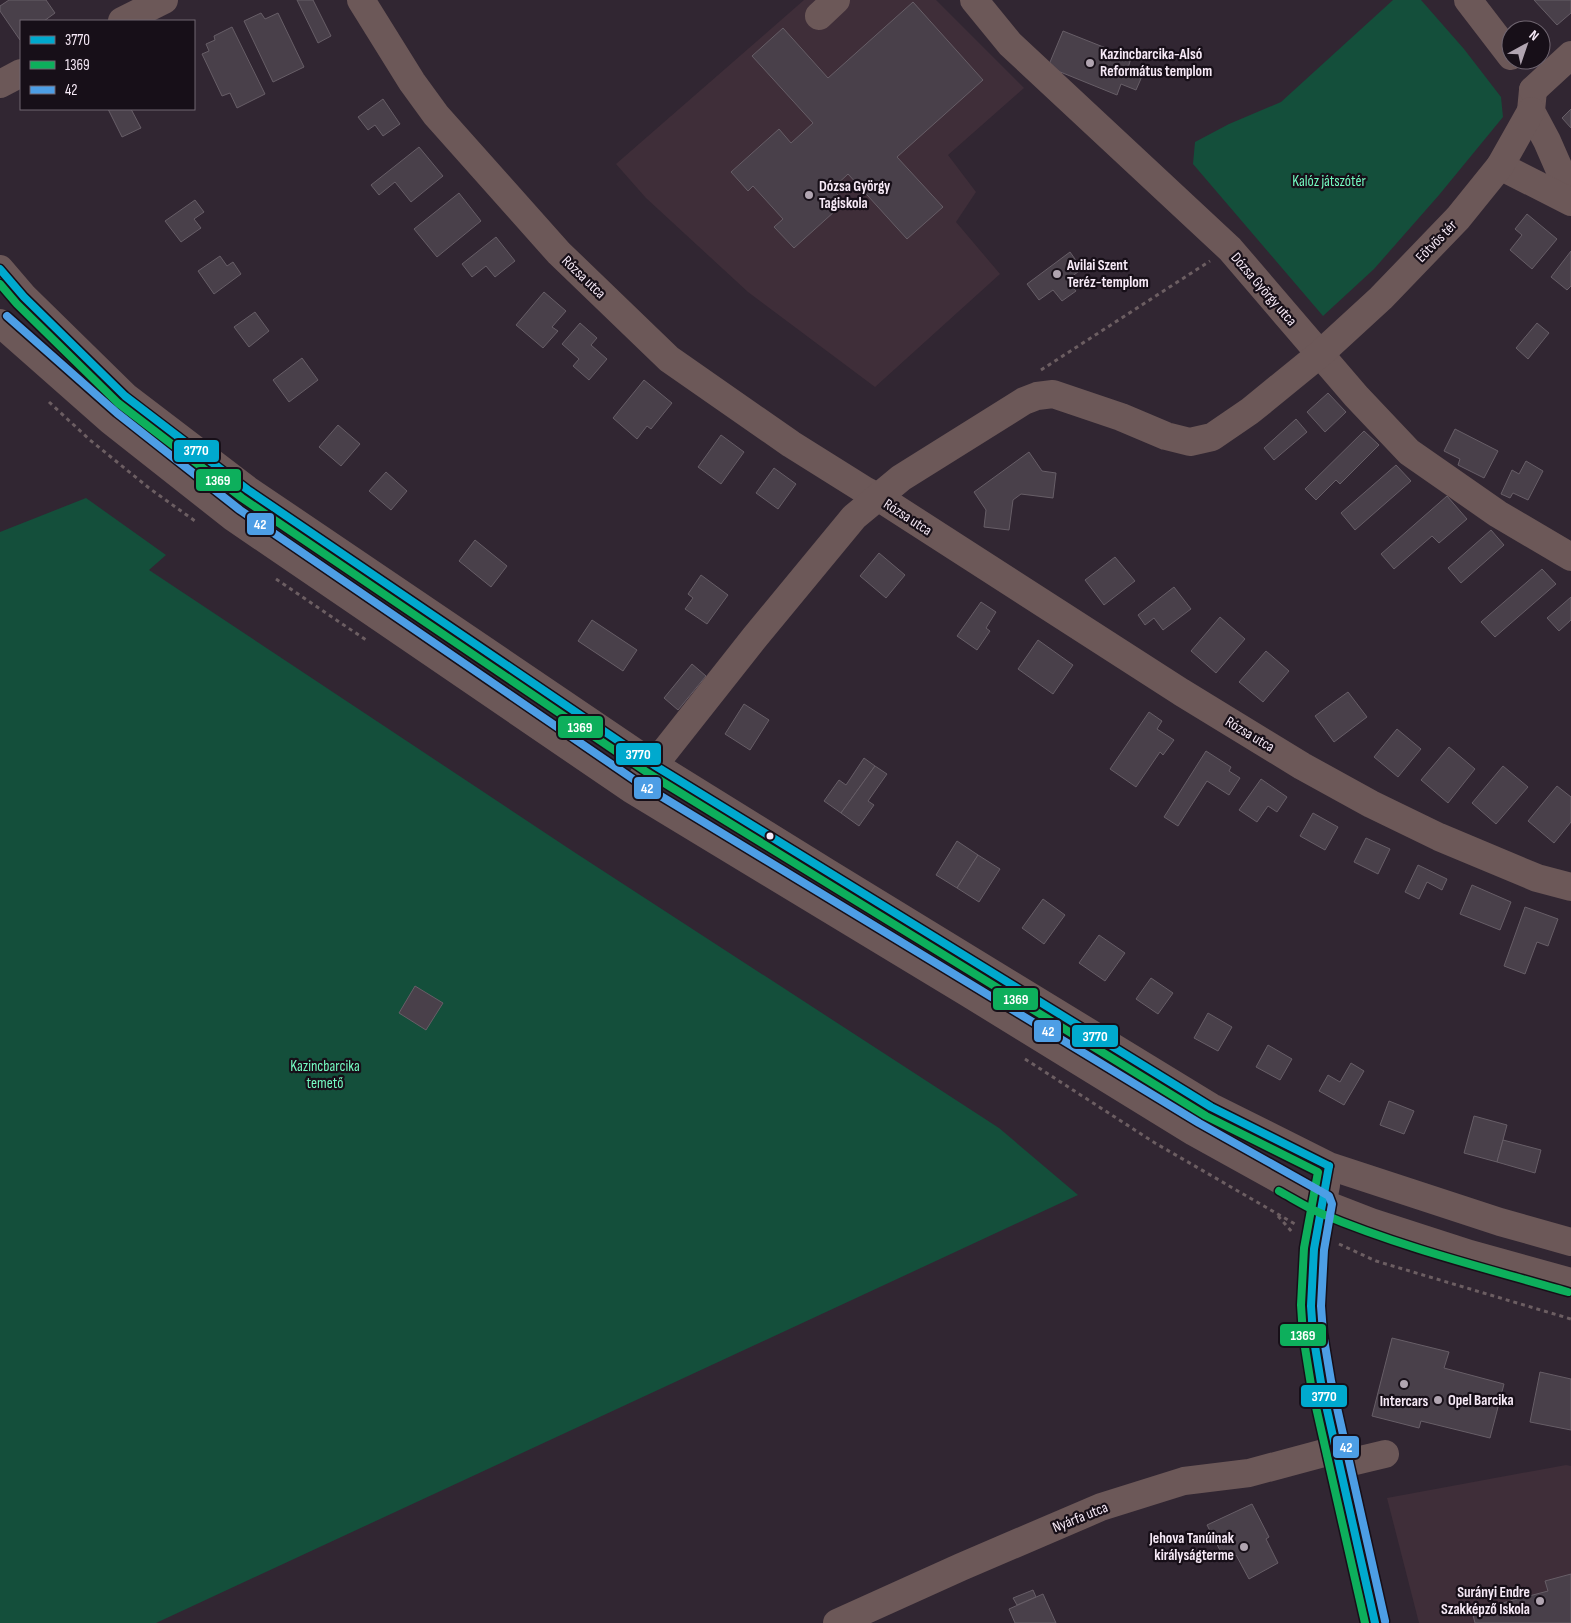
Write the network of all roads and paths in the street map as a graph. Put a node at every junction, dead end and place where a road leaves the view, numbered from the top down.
1 (164, 0) edge
2 (361, 0) edge
3 (1468, 0) edge
4 (986, 2) edge
5 (124, 20) edge
6 (1501, 43) edge
7 (1571, 55) edge
8 (1518, 70) edge
9 (20, 74) edge
10 (0, 84) edge
11 (1532, 101) junction
12 (1500, 166) junction
13 (1571, 196) edge
14 (1571, 202) edge
15 (1230, 249) junction
16 (0, 269) edge
17 (0, 323) edge
18 (1320, 354) junction
19 (1036, 373) dead end
20 (878, 497) junction
21 (1571, 557) edge
22 (654, 765) junction
23 (631, 789) junction
24 (1571, 887) edge
25 (1329, 1166) junction
26 (1322, 1203) junction
27 (1270, 1210) dead end
28 (1305, 1235) junction
29 (1571, 1242) edge
30 (1571, 1282) edge
31 (1571, 1319) edge
32 (1385, 1454) dead end
33 (1337, 1457) junction
34 (837, 1623) edge
35 (1375, 1623) edge

1 - 5 street
2 - 20 street, Rózsa utca
3 - 6 street
4 - 15 street, Dózsa György utca
7 - 11 street, Eötvös tér
8 - 11 street
9 - 10 street
11 - 12 street, Eötvös tér
11 - 13 street
12 - 14 street
12 - 18 street, Eötvös tér
15 - 18 street, Dózsa György utca
15 - 19 path
16 - 22 street
17 - 23 street
18 - 20 street, Eötvös tér
18 - 21 street, Dózsa György utca
20 - 22 street, Eötvös tér
20 - 24 street, Rózsa utca
22 - 23 street, Eötvös tér
22 - 25 street
23 - 26 street
25 - 26 street
25 - 29 street
26 - 28 street
26 - 30 street
27 - 28 path
28 - 31 path
28 - 33 street
32 - 33 street, Nyárfa utca
33 - 34 street, Nyárfa utca
33 - 35 street

